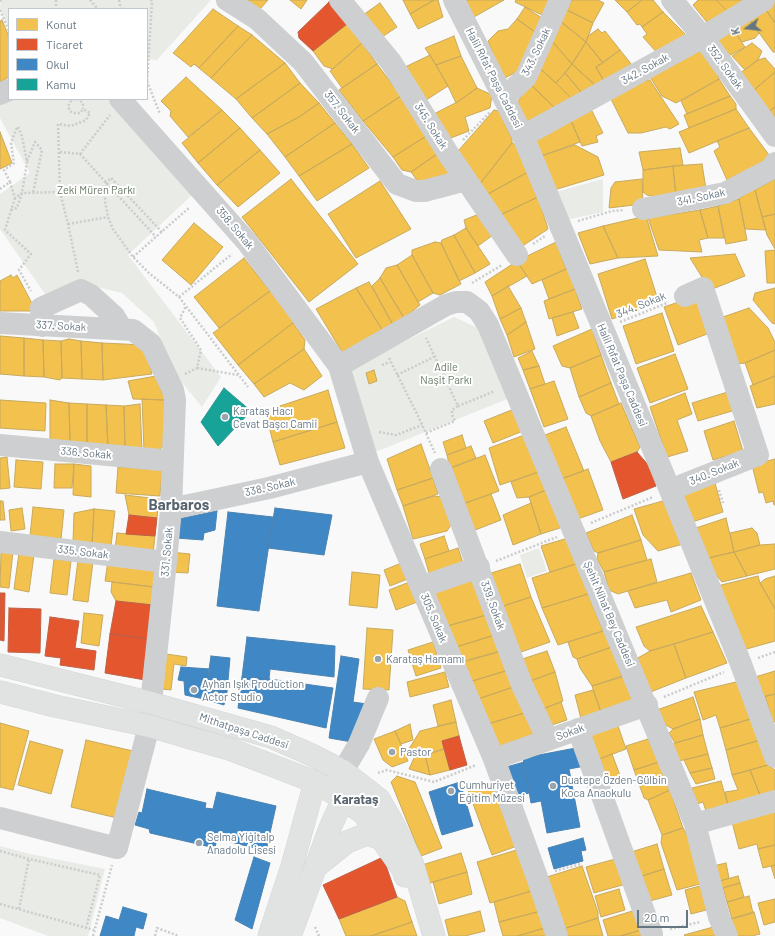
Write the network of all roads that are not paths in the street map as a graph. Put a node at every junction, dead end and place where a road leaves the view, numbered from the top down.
1 (227, 0) edge
2 (340, 0) edge
3 (454, 0) edge
4 (560, 0) edge
5 (672, 0) edge
6 (764, 0) edge
7 (703, 37) junction
8 (504, 98) junction
9 (118, 108) edge
10 (524, 136) junction
11 (775, 136) edge
12 (775, 163) edge
13 (466, 180) junction
14 (634, 209) road end
15 (517, 255) dead end
16 (685, 296) road end
17 (42, 317) junction
18 (0, 323) edge
19 (122, 329) junction
20 (339, 366) junction
21 (0, 445) edge
22 (172, 461) junction
23 (368, 462) junction
24 (441, 469) dead end
25 (670, 490) junction
26 (171, 509) junction
27 (0, 542) edge
28 (166, 562) junction
29 (479, 567) junction
30 (421, 587) junction
31 (0, 665) edge
32 (0, 692) edge
33 (378, 698) dead end
34 (151, 703) junction
35 (646, 705) junction
36 (149, 726) junction
37 (578, 729) junction
38 (548, 740) junction
39 (775, 757) edge
40 (494, 759) junction
41 (343, 771) junction
42 (315, 782) junction
43 (343, 799) junction
44 (775, 800) edge
45 (0, 818) edge
46 (695, 824) junction
47 (381, 839) junction
48 (317, 866) junction
49 (723, 927) edge
50 (652, 934) road end
51 (269, 936) edge
52 (290, 936) edge
53 (433, 936) edge
54 (557, 936) edge

1 - 13 street, 357. Sokak
2 - 13 street, 345. Sokak
3 - 8 street, Halil Rıfat Paşa Caddesi
4 - 8 street, 343. Sokak
5 - 7 street, 352. Sokak
6 - 7 street, 342. Sokak
7 - 10 street, 342. Sokak
7 - 11 street, 352. Sokak
8 - 10 street, Halil Rıfat Paşa Caddesi
9 - 20 street, 358. Sokak
10 - 25 street, Halil Rıfat Paşa Caddesi
12 - 14 street, 341. Sokak
13 - 15 street, 345. Sokak
16 - 25 street, 340. Sokak
17 - 18 street, 337. Sokak
17 - 19 street, 337. Sokak
17 - 19 street
19 - 22 street, 331. Sokak
20 - 23 street, 305. Sokak
20 - 35 street, Şehit Nihat Bey Caddesi
21 - 22 street, 336. Sokak
22 - 26 street, 331. Sokak
23 - 26 street, 338. Sokak
23 - 30 street, 305. Sokak
24 - 29 street, 339. Sokak
25 - 39 street, Halil Rıfat Paşa Caddesi
26 - 28 street, 331. Sokak
27 - 28 street, 335. Sokak
28 - 34 street, 331. Sokak
29 - 30 street
29 - 38 street, 339. Sokak
30 - 40 street, 305. Sokak
31 - 34 main road, Mithatpaşa Caddesi
32 - 36 main road, Mithatpaşa Caddesi
33 - 41 street
34 - 41 main road, Mithatpaşa Caddesi
35 - 37 street, Sokak
35 - 46 street, Şehit Nihat Bey Caddesi
36 - 42 main road, Mithatpaşa Caddesi
36 - 45 street
37 - 38 street, Sokak
37 - 50 street
38 - 40 street, Sokak
40 - 54 street, 305. Sokak
41 - 42 main road
41 - 43 main road
41 - 53 main road, Mithatpaşa Caddesi
42 - 43 main road, Mithatpaşa Caddesi
42 - 51 main road
43 - 47 main road, Mithatpaşa Caddesi
43 - 48 main road
44 - 46 street
46 - 49 street, Şehit Nihat Bey Caddesi
47 - 48 main road
47 - 53 main road, Mithatpaşa Caddesi
48 - 52 main road

